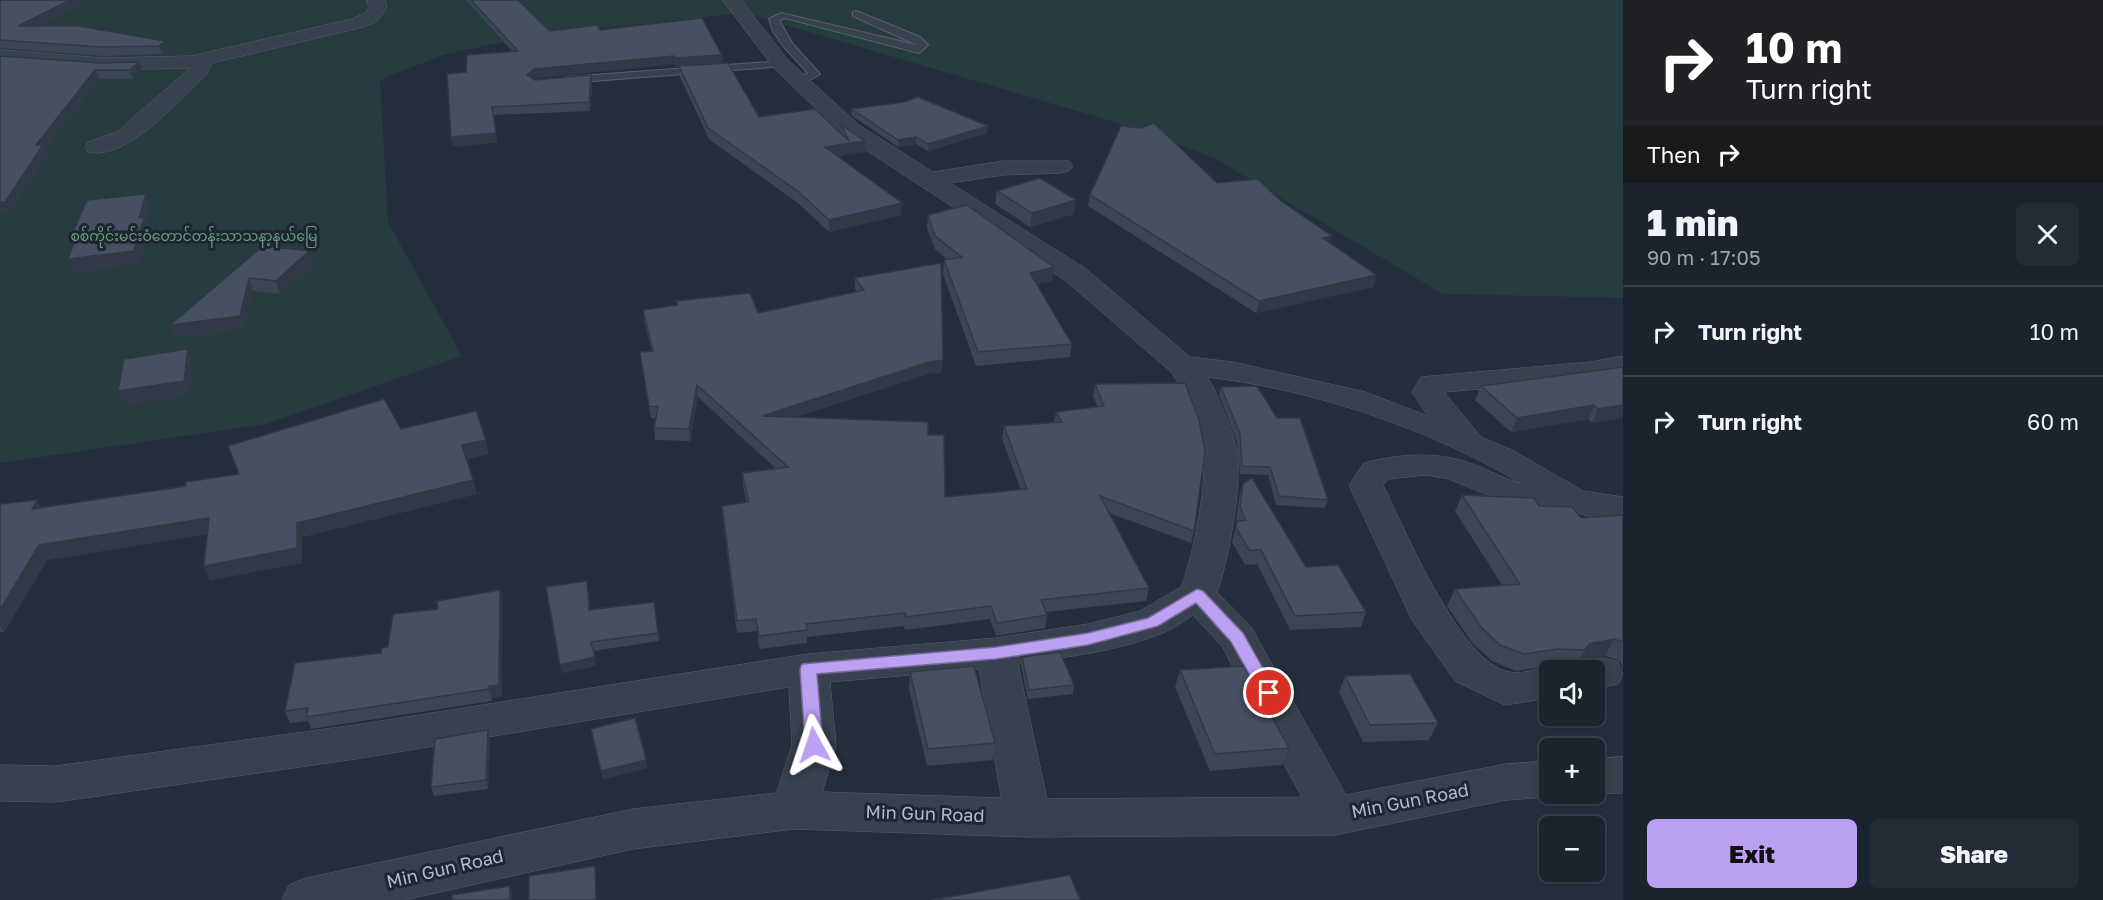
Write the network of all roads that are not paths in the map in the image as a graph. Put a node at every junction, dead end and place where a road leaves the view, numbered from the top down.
1 (375, 0) edge
2 (732, 0) edge
3 (856, 14) dead end
4 (0, 56) edge
5 (203, 60) junction
6 (790, 73) junction
7 (560, 81) edge
8 (96, 147) dead end
9 (1061, 166) dead end
10 (928, 180) junction
11 (1181, 365) junction
12 (1623, 365) edge
13 (1470, 446) junction
14 (1571, 499) junction
15 (1623, 508) edge
16 (1197, 595) junction
17 (996, 653) junction
18 (808, 669) junction
19 (1539, 684) edge
20 (1623, 775) edge
21 (1605, 776) edge
22 (1539, 780) edge
23 (0, 783) edge
24 (794, 810) junction
25 (1335, 816) junction
26 (1028, 818) junction
27 (306, 900) edge

1 - 5 street
2 - 6 street
3 - 6 lane
4 - 5 street
5 - 8 street
6 - 7 lane
6 - 10 street
9 - 10 street
10 - 11 street
11 - 13 street
11 - 16 street
12 - 13 street
13 - 14 street
14 - 15 street
14 - 19 street
16 - 17 street
16 - 25 street
17 - 18 street
17 - 26 street
18 - 23 street
18 - 24 street
20 - 21 street
22 - 25 street, Min Gun Road
24 - 26 street, Min Gun Road
24 - 27 street, Min Gun Road
25 - 26 street, Min Gun Road

